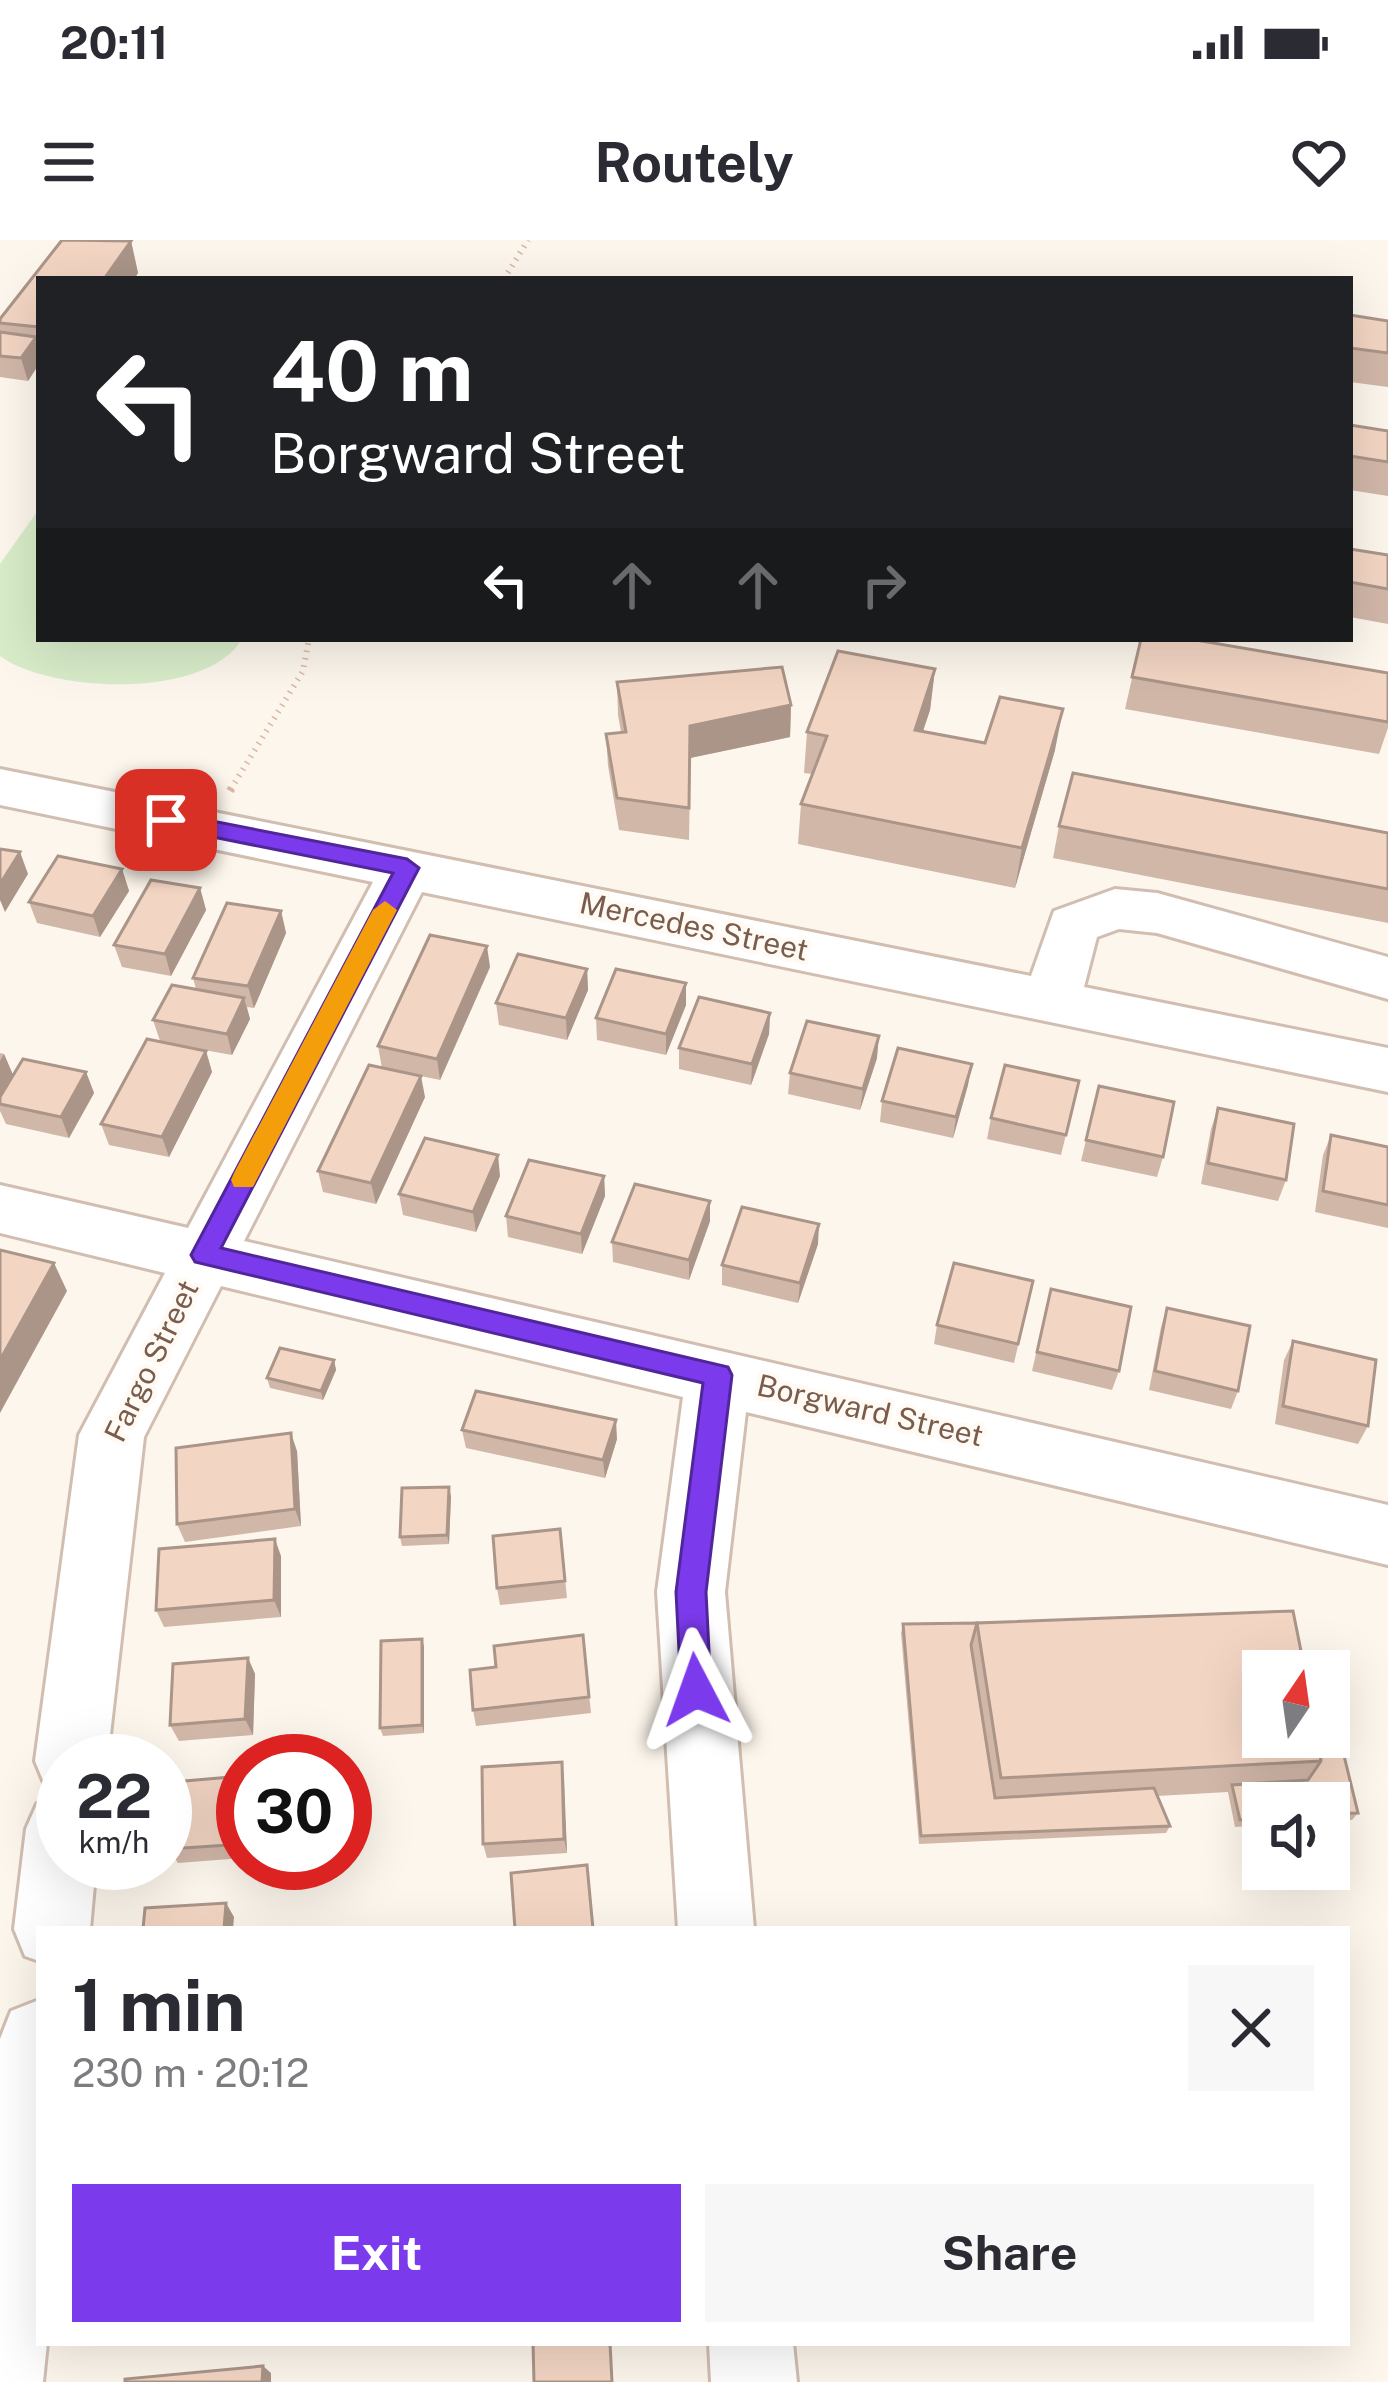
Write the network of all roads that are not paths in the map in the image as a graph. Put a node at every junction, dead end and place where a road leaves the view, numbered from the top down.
1 (0, 787) edge
2 (407, 868) junction
3 (1388, 978) edge
4 (1052, 1001) junction
5 (1388, 1070) edge
6 (0, 1209) edge
7 (204, 1255) junction
8 (718, 1375) junction
9 (1388, 1535) edge
10 (74, 1734) edge
11 (56, 1890) edge
12 (52, 1926) edge
13 (716, 1926) edge
14 (36, 2065) edge
15 (751, 2346) edge
16 (0, 2382) edge
17 (754, 2382) edge

1 - 2 street, Mercedes Street
2 - 4 street, Mercedes Street
2 - 7 street, Fargo Street
3 - 4 street
4 - 5 street, Mercedes Street
6 - 7 street, Borgward Street
7 - 8 street, Borgward Street
7 - 10 street, Fargo Street
8 - 9 street, Borgward Street
8 - 13 street
11 - 12 street
14 - 16 street
15 - 17 street

